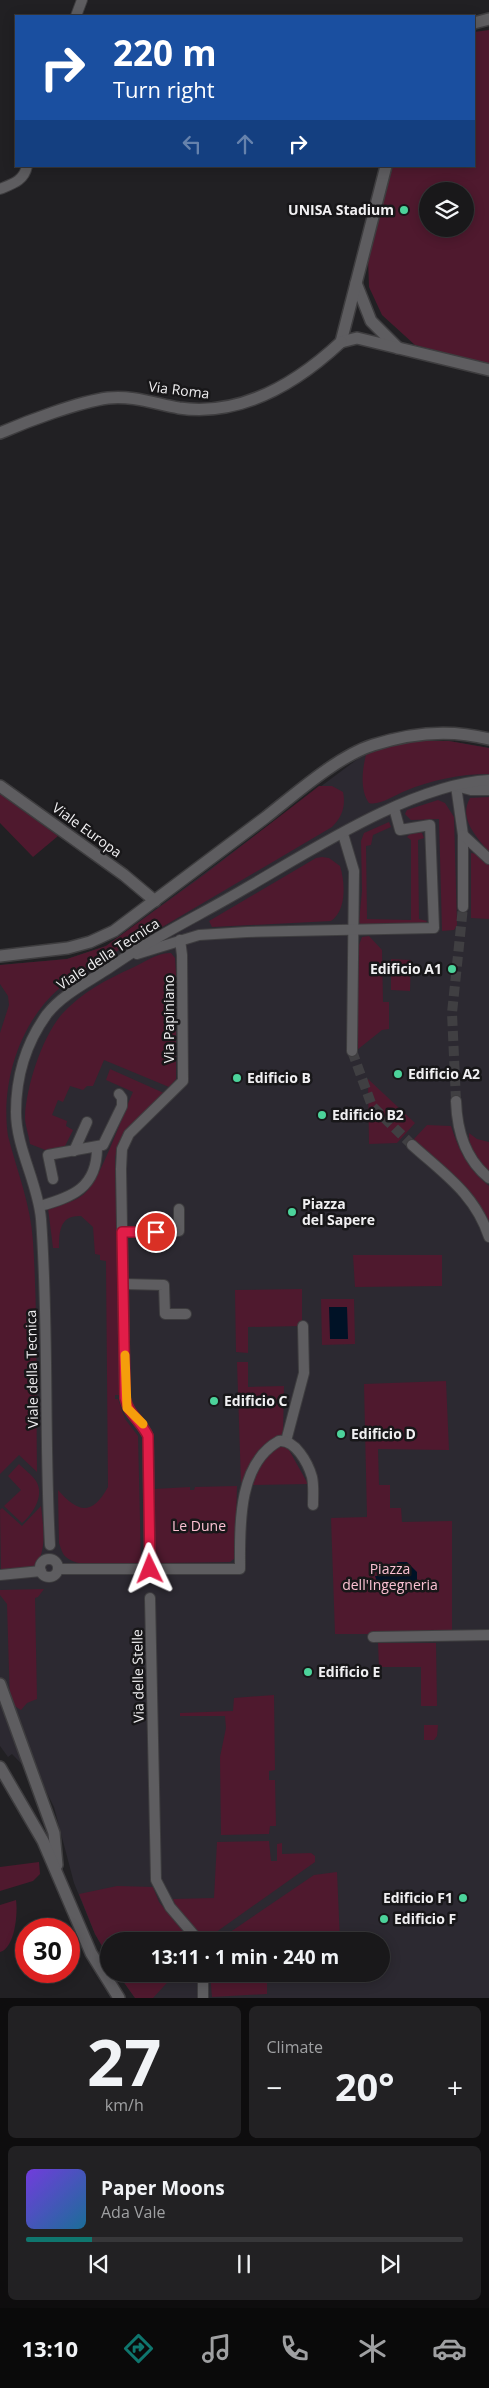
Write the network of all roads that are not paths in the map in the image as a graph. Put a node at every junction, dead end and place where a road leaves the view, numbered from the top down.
1 (82, 0) edge
2 (76, 15) edge
3 (489, 19) edge
4 (475, 22) edge
5 (27, 167) edge
6 (386, 167) edge
7 (0, 190) edge
8 (356, 283) junction
9 (341, 342) junction
10 (398, 348) junction
11 (489, 370) edge
12 (0, 433) edge
13 (489, 739) edge
14 (489, 780) edge
15 (0, 786) edge
16 (456, 786) junction
17 (489, 790) edge
18 (394, 808) junction
19 (343, 834) junction
20 (463, 836) junction
21 (489, 859) edge
22 (155, 900) junction
23 (463, 907) tunnel mouth
24 (206, 911) junction
25 (352, 932) junction
26 (183, 939) junction
27 (0, 956) edge
28 (126, 957) junction
29 (352, 1051) tunnel mouth
30 (118, 1094) dead end
31 (456, 1101) tunnel mouth
32 (87, 1122) dead end
33 (412, 1145) tunnel mouth
34 (97, 1148) junction
35 (74, 1151) junction
36 (489, 1178) edge
37 (53, 1179) dead end
38 (40, 1206) junction
39 (180, 1209) dead end
40 (122, 1232) junction
41 (489, 1237) edge
42 (124, 1284) junction
43 (186, 1314) dead end
44 (303, 1326) dead end
45 (286, 1441) junction
46 (313, 1505) dead end
47 (50, 1545) junction
48 (44, 1561) junction
49 (57, 1566) junction
50 (150, 1569) junction
51 (41, 1571) junction
52 (0, 1575) edge
53 (150, 1598) dead end
54 (489, 1635) edge
55 (373, 1637) dead end
56 (0, 1684) edge
57 (0, 1767) edge
58 (58, 1876) junction
59 (191, 1932) edge
60 (203, 1982) edge
61 (119, 1998) edge
62 (203, 1998) edge

1 - 2 street
3 - 4 street
5 - 7 street
6 - 8 street
8 - 9 street
8 - 10 street
9 - 10 street
9 - 12 street, Via Roma
10 - 11 street
13 - 22 street
14 - 16 street, Viale della Tecnica
15 - 22 street, Viale Europa
16 - 17 street
16 - 18 street, Viale della Tecnica
16 - 20 street
18 - 19 street, Viale della Tecnica
18 - 25 street
19 - 24 street, Viale della Tecnica
19 - 25 street
20 - 21 street
20 - 23 street
22 - 27 street
24 - 26 street
24 - 28 street, Viale della Tecnica
25 - 26 street
25 - 29 street
26 - 28 street
26 - 40 street, Via Papiniano
28 - 38 street, Viale della Tecnica
30 - 34 street
31 - 36 street
32 - 35 street
33 - 41 street
34 - 35 street
34 - 38 street
35 - 37 street
38 - 47 street, Viale della Tecnica
39 - 40 street
40 - 42 street, Via Papiniano
42 - 43 street
42 - 50 street, Via Papiniano
44 - 45 street
45 - 46 street
45 - 50 street
47 - 48 street, Viale della Tecnica
47 - 49 street, Viale della Tecnica
48 - 49 street
48 - 51 street, Viale della Tecnica
49 - 50 street
49 - 51 street
51 - 52 street
53 - 59 street, Via delle Stelle
54 - 55 street
56 - 58 street
57 - 58 street
58 - 61 street
60 - 62 street

